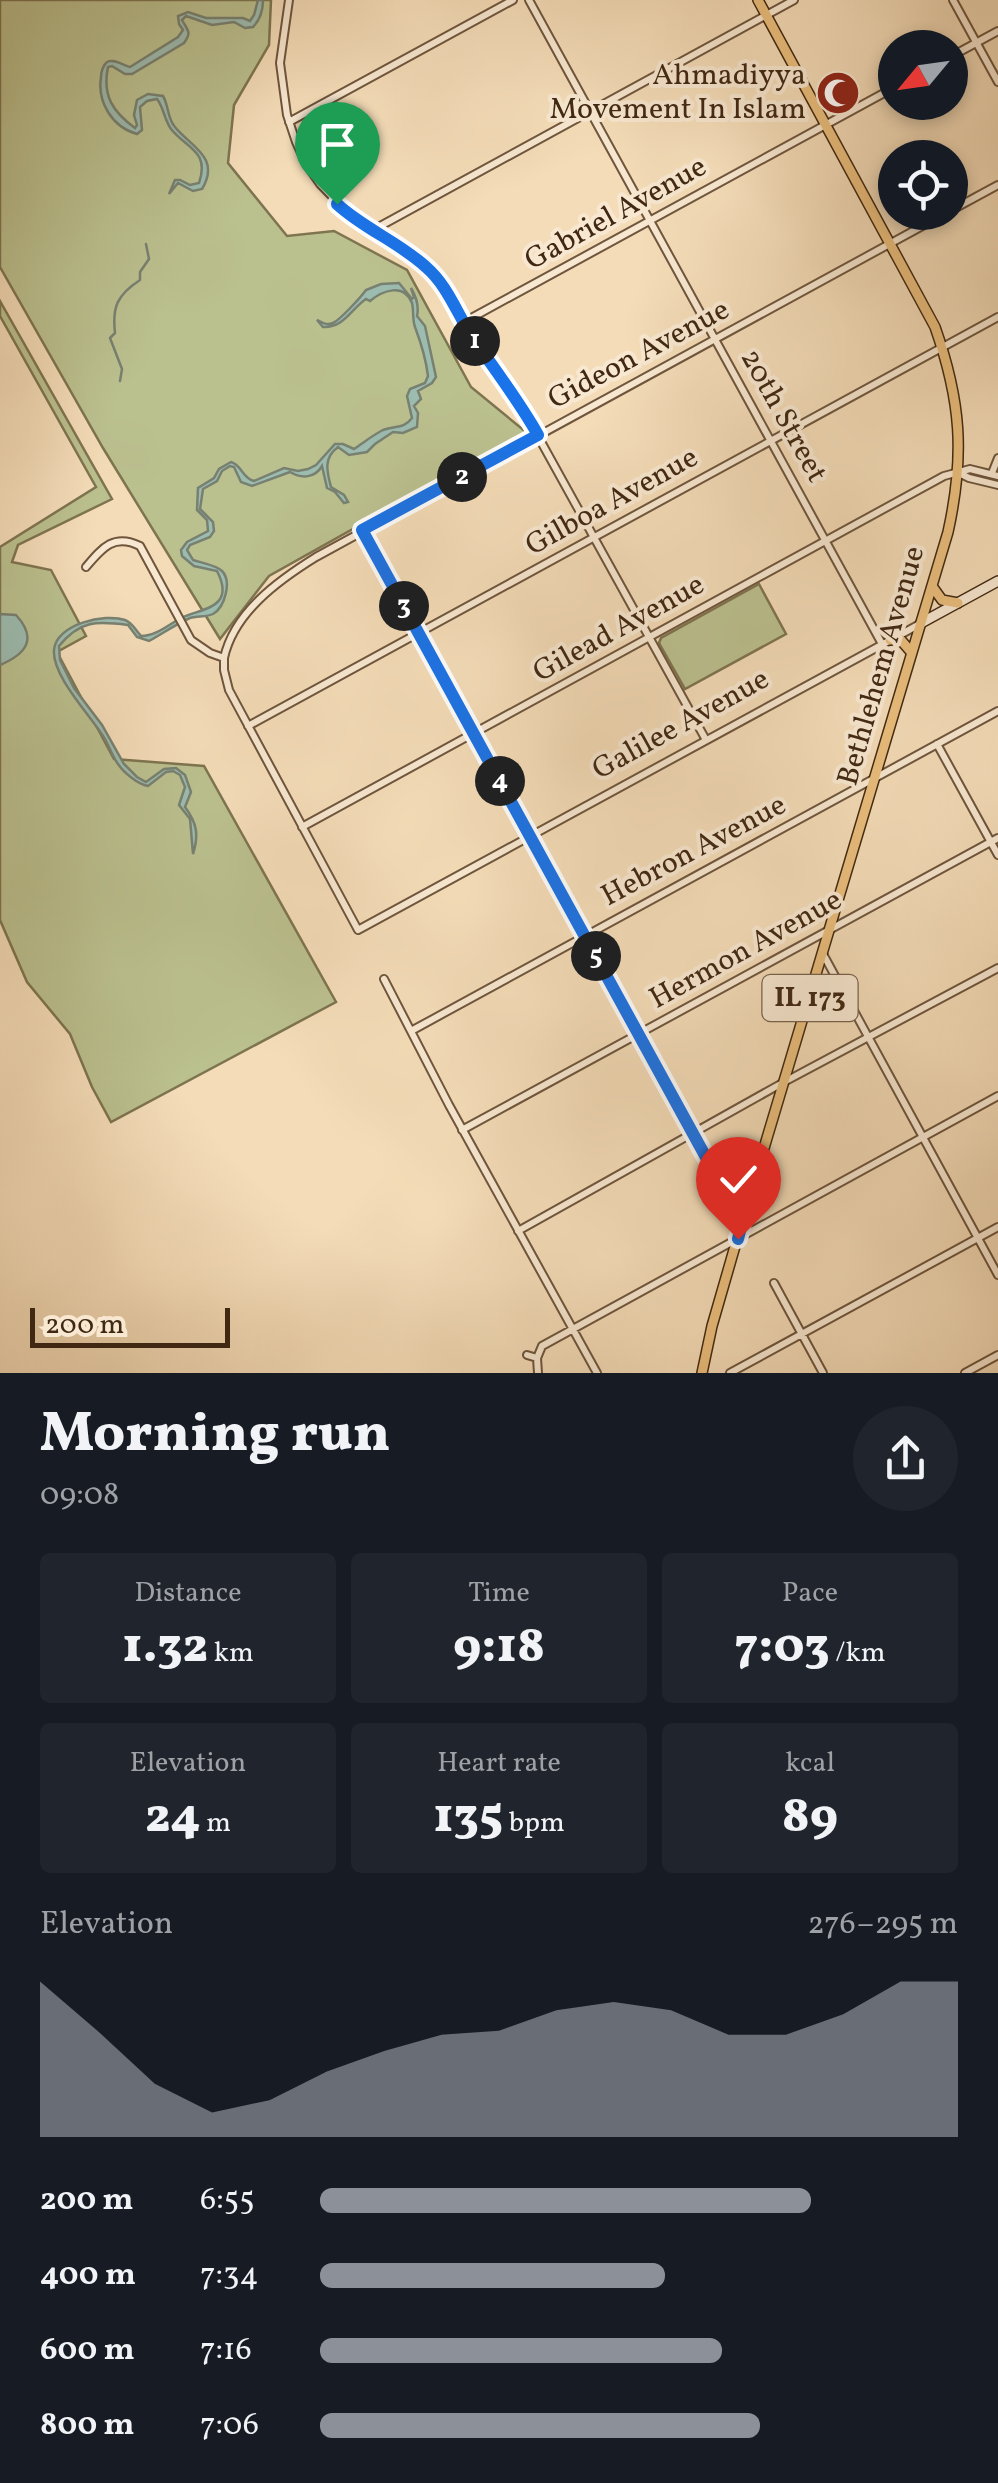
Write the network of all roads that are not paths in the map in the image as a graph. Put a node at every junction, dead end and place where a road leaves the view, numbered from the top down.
1 (289, 0) edge
2 (513, 0) edge
3 (529, 0) edge
4 (758, 0) edge
5 (794, 0) edge
6 (953, 0) edge
7 (766, 16) junction
8 (998, 31) edge
9 (976, 43) junction
10 (968, 47) edge
11 (998, 82) edge
12 (878, 96) edge
13 (590, 112) junction
14 (289, 122) junction
15 (826, 125) junction
16 (998, 185) edge
17 (968, 202) edge
18 (650, 220) junction
19 (372, 230) junction
20 (916, 230) edge
21 (891, 244) junction
22 (998, 317) edge
23 (464, 322) junction
24 (715, 340) junction
25 (942, 347) junction
26 (538, 435) junction
27 (771, 441) junction
28 (998, 458) edge
29 (958, 472) junction
30 (995, 479) edge
31 (362, 530) junction
32 (594, 537) junction
33 (826, 542) junction
34 (86, 568) dead end
35 (998, 581) edge
36 (932, 586) junction
37 (958, 603) junction
38 (921, 624) junction
39 (419, 633) junction
40 (650, 638) junction
41 (886, 642) junction
42 (912, 654) junction
43 (224, 658) junction
44 (998, 711) edge
45 (248, 726) junction
46 (474, 734) junction
47 (706, 740) junction
48 (937, 744) junction
49 (875, 778) junction
50 (302, 827) junction
51 (530, 836) junction
52 (994, 840) edge
53 (998, 855) edge
54 (830, 930) junction
55 (585, 936) junction
56 (823, 954) junction
57 (998, 968) edge
58 (384, 979) dead end
59 (411, 1030) junction
60 (639, 1034) junction
61 (870, 1037) junction
62 (786, 1081) junction
63 (998, 1096) edge
64 (462, 1130) junction
65 (693, 1133) junction
66 (923, 1137) junction
67 (742, 1223) junction
68 (998, 1226) edge
69 (518, 1231) junction
70 (978, 1238) junction
71 (738, 1239) junction
72 (998, 1274) edge
73 (774, 1283) dead end
74 (573, 1330) junction
75 (802, 1334) junction
76 (527, 1355) dead end
77 (998, 1355) edge
78 (537, 1358) junction
79 (538, 1373) edge
80 (597, 1373) edge
81 (702, 1373) edge
82 (730, 1373) edge
83 (823, 1373) edge
84 (965, 1373) edge

1 - 14 street
2 - 14 street
3 - 13 street, 20th Street
4 - 7 main road, Bethlehem Avenue / IL 173
5 - 7 street
6 - 9 street
7 - 13 street
7 - 15 main road, Bethlehem Avenue / IL 173
8 - 9 street
9 - 10 street
9 - 11 street
12 - 15 street, Gabriel Avenue
13 - 18 street, 20th Street
13 - 19 street
14 - 19 street
15 - 18 street, Gabriel Avenue
15 - 21 main road, Bethlehem Avenue / IL 173
16 - 17 street, Gideon Avenue
18 - 23 street, Gabriel Avenue
18 - 24 street, 20th Street
19 - 23 street
20 - 21 street, Gideon Avenue
21 - 24 street, Gideon Avenue
21 - 25 main road, Bethlehem Avenue / IL 173
22 - 25 street, Gilboa Avenue
23 - 26 street
24 - 26 street, Gideon Avenue
24 - 27 street, 20th Street
25 - 27 street, Gilboa Avenue
25 - 29 main road, Bethlehem Avenue / IL 173
26 - 31 street, Gideon Avenue
26 - 32 street
27 - 32 street, Gilboa Avenue
27 - 33 street, 20th Street
28 - 30 street
29 - 30 street
29 - 33 street, Gilead Avenue
29 - 36 main road, Bethlehem Avenue / IL 173
31 - 39 street
31 - 43 street, Gideon Avenue
32 - 39 street, Gilboa Avenue
32 - 40 street
33 - 40 street, Gilead Avenue
33 - 41 street, 20th Street
34 - 43 street
35 - 37 street, Galilee Avenue
36 - 37 main road
36 - 38 main road, Bethlehem Avenue / IL 173
37 - 38 street, Galilee Avenue
38 - 41 street, Galilee Avenue
38 - 42 main road, Bethlehem Avenue / IL 173
39 - 45 street, Gilboa Avenue
39 - 46 street
40 - 46 street, Gilead Avenue
40 - 47 street
41 - 42 main road
41 - 47 street, Galilee Avenue
42 - 49 main road, Bethlehem Avenue / IL 173
43 - 45 street
44 - 48 street, Hebron Avenue
45 - 50 street
46 - 50 street, Gilead Avenue
46 - 51 street
47 - 51 street, Galilee Avenue
48 - 49 street, Hebron Avenue
48 - 52 street
49 - 54 main road, Bethlehem Avenue / IL 173
49 - 55 street, Hebron Avenue
50 - 51 street, Galilee Avenue
51 - 55 street
52 - 53 street
52 - 54 street, Hermon Avenue
54 - 56 main road, Bethlehem Avenue / IL 173
54 - 60 street, Hermon Avenue
55 - 59 street, Hebron Avenue
55 - 60 street
56 - 61 street
56 - 62 main road, Bethlehem Avenue / IL 173
57 - 61 street
58 - 59 street
59 - 64 street
60 - 64 street, Hermon Avenue
60 - 65 street
61 - 62 street
61 - 66 street
62 - 65 street
62 - 67 main road, Bethlehem Avenue / IL 173
63 - 66 street
64 - 69 street
65 - 67 street
65 - 69 street
66 - 70 street
66 - 71 street
67 - 71 main road, Bethlehem Avenue / IL 173
68 - 70 street
69 - 74 street
70 - 72 street
70 - 75 street
71 - 74 street
71 - 81 main road, Bethlehem Avenue / IL 173
73 - 75 street
74 - 78 street
74 - 80 street
75 - 82 street
75 - 83 street
76 - 78 street
77 - 84 street
78 - 79 street

